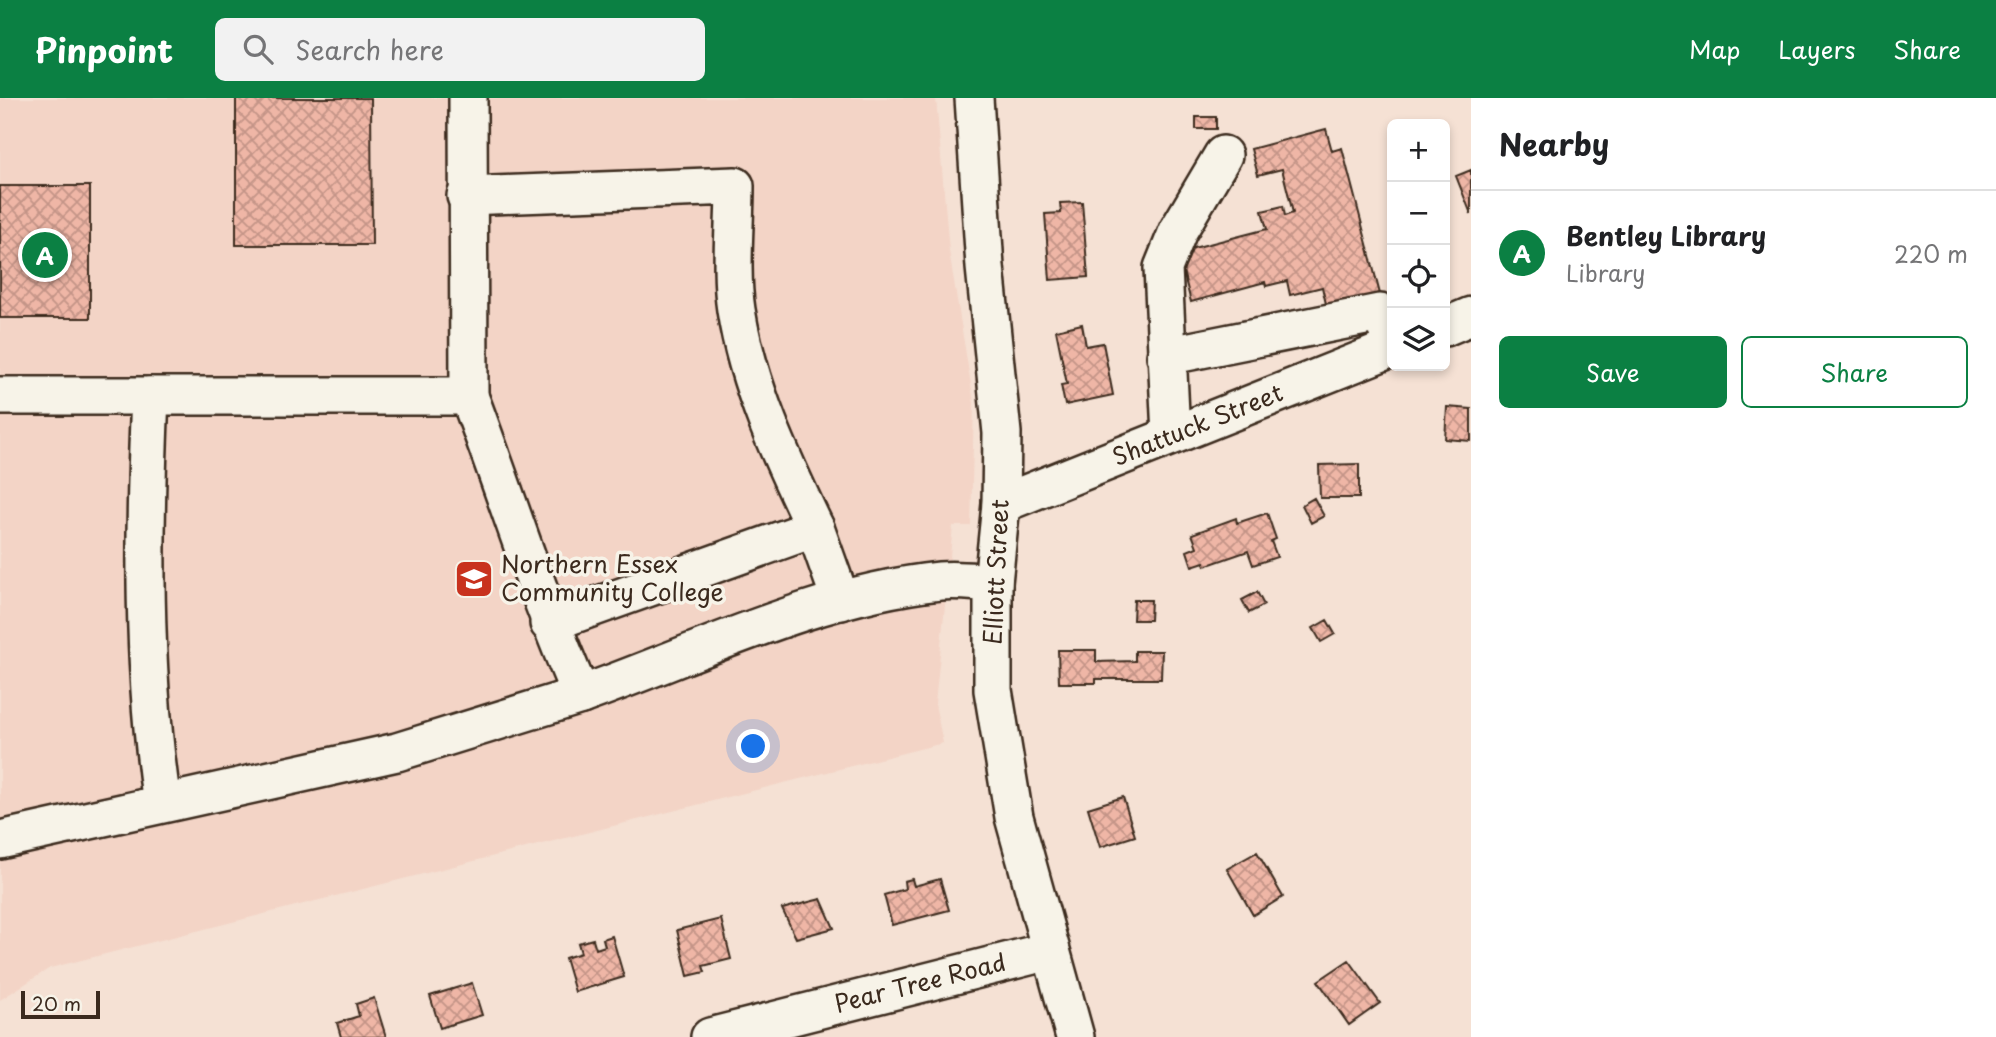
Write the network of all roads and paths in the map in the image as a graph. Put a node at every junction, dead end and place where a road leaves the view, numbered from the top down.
1 (468, 98) edge
2 (974, 98) edge
3 (1223, 155) dead end
4 (466, 195) junction
5 (1471, 316) edge
6 (1450, 325) edge
7 (1387, 329) edge
8 (1387, 350) edge
9 (1166, 356) junction
10 (0, 396) edge
11 (468, 396) junction
12 (150, 397) junction
13 (1171, 435) junction
14 (1001, 504) junction
15 (815, 528) junction
16 (993, 583) junction
17 (841, 601) junction
18 (549, 623) junction
19 (581, 695) junction
20 (163, 803) junction
21 (0, 840) edge
22 (1049, 951) junction
23 (710, 1037) edge
24 (1075, 1037) edge

1 - 4 street
2 - 14 street, Elliott Street
3 - 9 street
4 - 11 street
4 - 15 street
5 - 6 street
7 - 9 street
8 - 13 street, Shattuck Street
9 - 13 street
10 - 12 street
11 - 12 street
11 - 18 street
12 - 20 street
13 - 14 street, Shattuck Street
14 - 16 street, Elliott Street
15 - 17 street
15 - 18 street
16 - 17 street
16 - 22 street, Elliott Street
17 - 19 street
18 - 19 street
19 - 20 street
20 - 21 street
22 - 23 street, Pear Tree Road
22 - 24 street, Elliott Street

